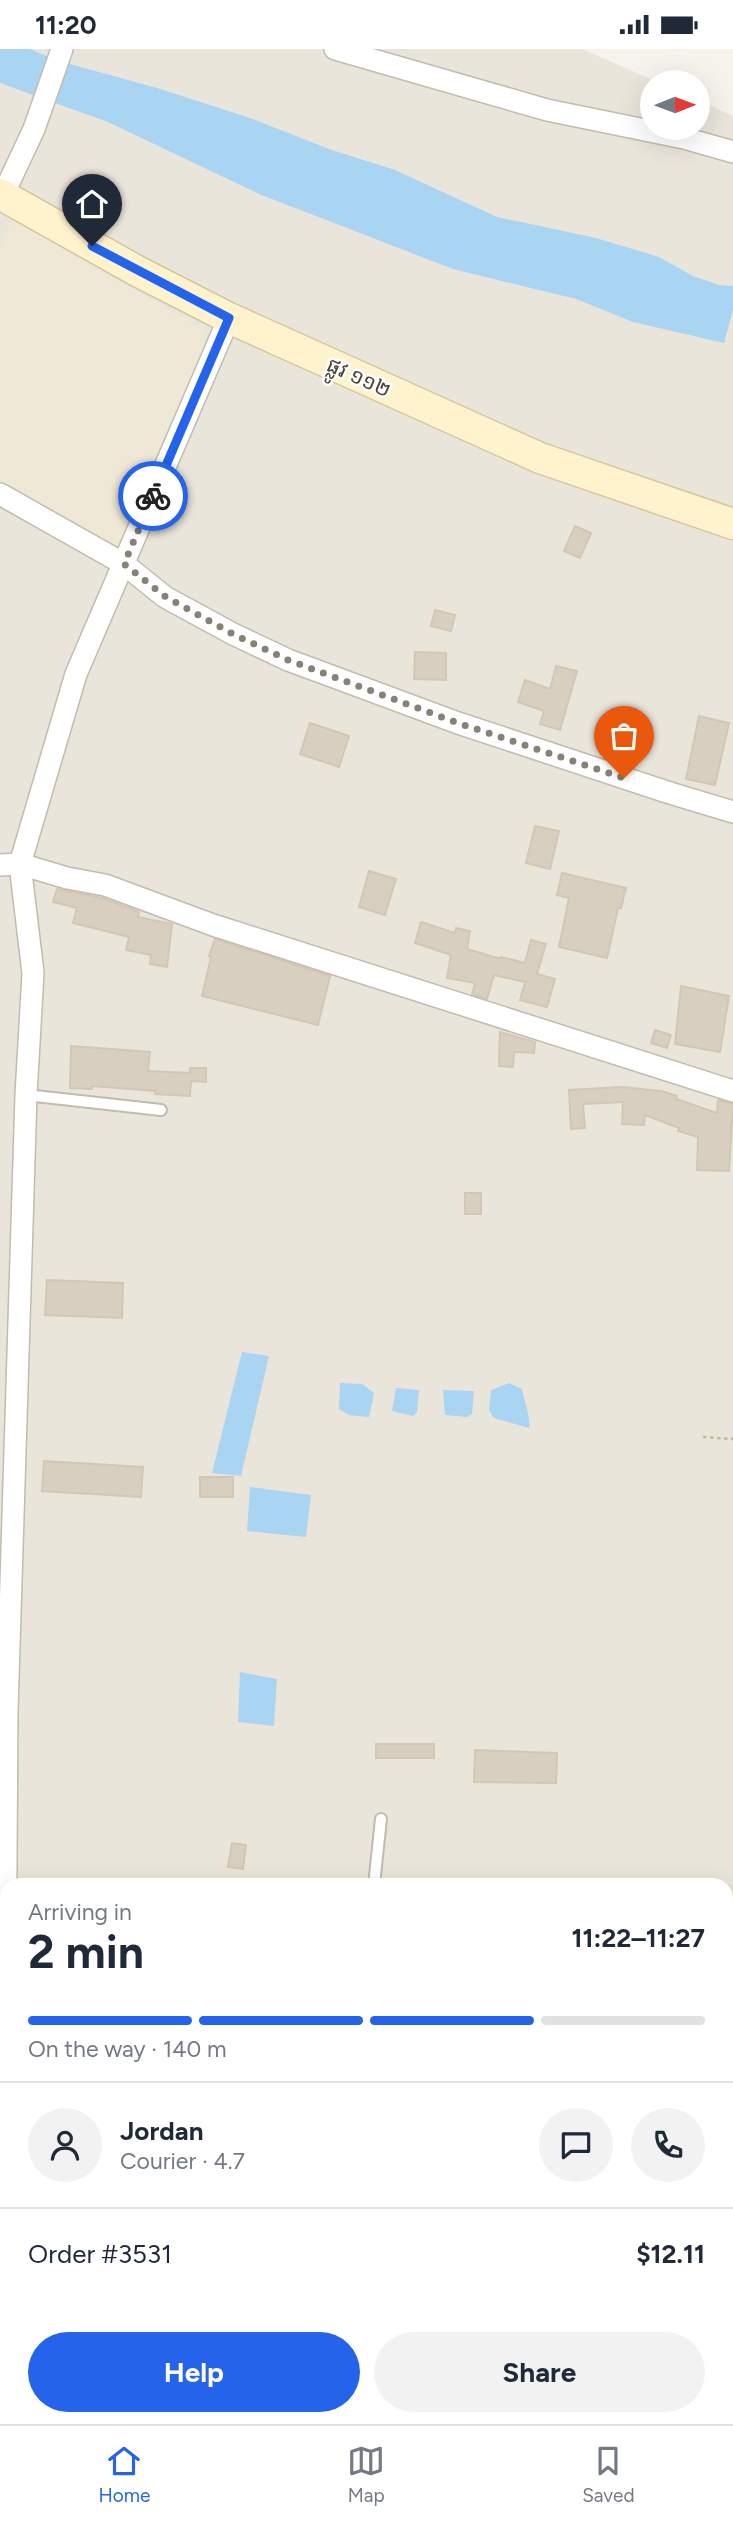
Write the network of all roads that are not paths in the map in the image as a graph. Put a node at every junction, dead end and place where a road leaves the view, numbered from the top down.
1 (62, 49) edge
2 (335, 49) edge
3 (733, 152) edge
4 (1, 195) edge
5 (229, 318) junction
6 (0, 494) edge
7 (733, 524) edge
8 (124, 564) junction
9 (733, 812) edge
10 (10, 865) edge
11 (733, 1091) edge
12 (26, 1095) junction
13 (161, 1109) dead end
14 (6, 1583) edge
15 (4, 1711) edge
16 (381, 1819) dead end
17 (4, 1878) edge
18 (375, 1878) edge

1 - 4 street
2 - 3 street
4 - 5 street, ផ្លូវ ១១២
5 - 7 street, ផ្លូវ ១១២
5 - 8 street
6 - 8 street
8 - 9 street
8 - 10 street
10 - 11 street
10 - 12 street
12 - 13 lane
12 - 14 street
14 - 15 street
15 - 17 street
16 - 18 lane

